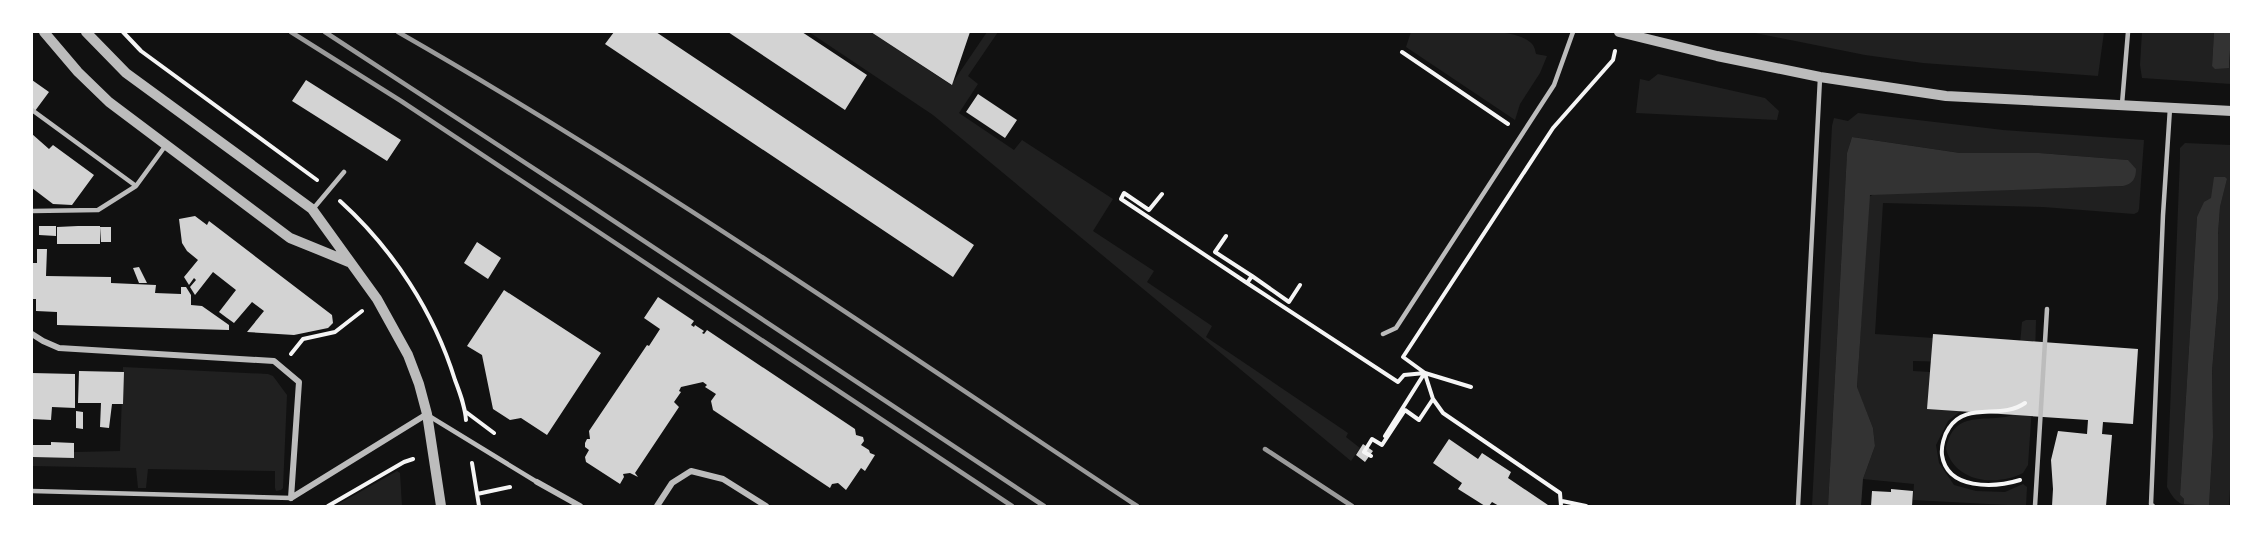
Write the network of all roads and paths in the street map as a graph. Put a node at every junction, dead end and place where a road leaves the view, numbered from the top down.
1 (44, 32) edge
2 (86, 32) edge
3 (1573, 32) edge
4 (1620, 32) edge
5 (2127, 32) edge
6 (1402, 52) dead end
7 (1820, 77) junction
8 (2121, 106) junction
9 (2170, 108) junction
10 (32, 110) edge
11 (2232, 111) edge
12 (1523, 134) junction
13 (166, 145) junction
14 (1541, 146) junction
15 (344, 172) dead end
16 (136, 186) junction
17 (1162, 194) dead end
18 (312, 209) junction
19 (32, 211) edge
20 (1226, 236) dead end
21 (349, 262) junction
22 (1252, 276) junction
23 (1247, 283) junction
24 (1300, 285) dead end
25 (377, 300) junction
26 (2047, 309) dead end
27 (32, 334) edge
28 (1383, 334) dead end
29 (281, 367) junction
30 (1425, 373) junction
31 (2042, 386) junction
32 (1471, 387) dead end
33 (1432, 399) junction
34 (427, 414) junction
35 (1385, 436) dead end
36 (434, 454) junction
37 (1371, 456) dead end
38 (2037, 471) junction
39 (537, 482) junction
40 (32, 491) edge
41 (477, 494) dead end
42 (291, 498) junction
43 (1562, 504) edge
44 (1586, 506) edge
45 (328, 507) edge
46 (441, 507) edge
47 (580, 507) edge
48 (657, 507) edge
49 (766, 507) edge
50 (1798, 507) edge
51 (2035, 507) edge
52 (2153, 507) edge

1 - 13 street
2 - 18 street
3 - 12 lane
4 - 7 street
4 - 14 path
5 - 8 lane
6 - 12 path
7 - 8 street
7 - 50 lane
8 - 9 street
9 - 11 street
9 - 52 lane
10 - 16 lane
12 - 14 path
12 - 28 lane
13 - 16 lane
13 - 21 street
14 - 30 path
15 - 18 lane
16 - 19 lane
17 - 23 path
18 - 21 street
20 - 22 path
21 - 25 street
22 - 23 path
22 - 24 path
23 - 30 path
25 - 29 path
25 - 34 street
26 - 31 lane
27 - 29 street
29 - 42 street
30 - 32 path
30 - 33 path
30 - 35 path
31 - 38 lane
31 - 38 path
33 - 37 path
33 - 43 path
34 - 36 street
34 - 39 lane
34 - 42 street
36 - 45 path
36 - 46 street
38 - 51 lane
39 - 41 path
39 - 47 street
40 - 42 lane
43 - 44 path
48 - 49 street

